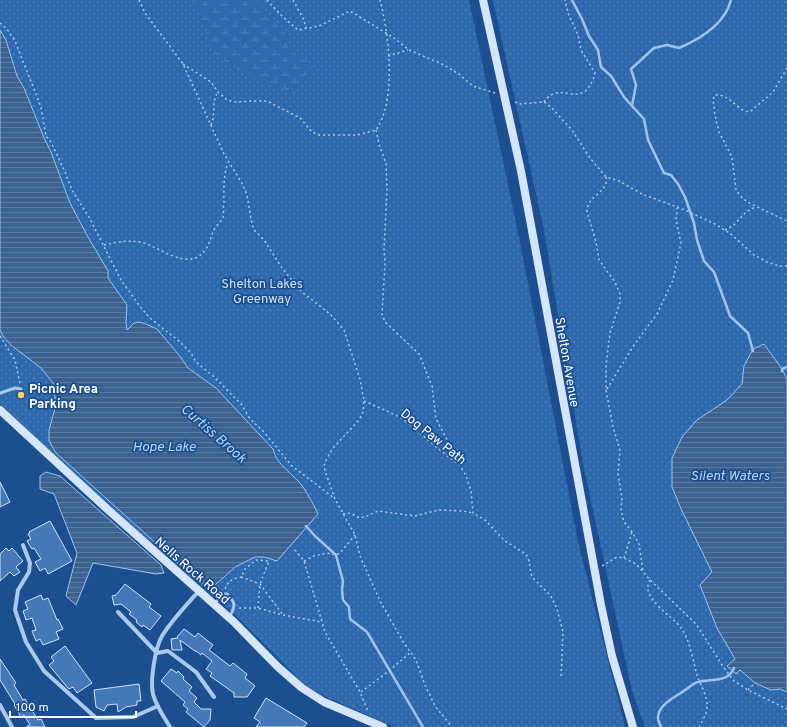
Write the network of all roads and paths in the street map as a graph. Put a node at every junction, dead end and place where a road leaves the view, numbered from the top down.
1 (139, 0) edge
2 (267, 0) edge
3 (293, 0) edge
4 (380, 0) edge
5 (483, 0) edge
6 (565, 0) edge
7 (0, 23) edge
8 (306, 29) junction
9 (386, 33) junction
10 (409, 50) junction
11 (388, 56) junction
12 (183, 64) junction
13 (787, 68) edge
14 (218, 92) junction
15 (505, 98) junction
16 (544, 102) junction
17 (211, 126) junction
18 (376, 130) junction
19 (228, 163) junction
20 (606, 177) junction
21 (755, 206) junction
22 (677, 208) junction
23 (787, 221) edge
24 (725, 230) junction
25 (104, 245) junction
26 (787, 266) edge
27 (0, 336) edge
28 (21, 389) joint
29 (606, 390) junction
30 (0, 393) edge
31 (364, 401) junction
32 (0, 410) edge
33 (460, 465) junction
34 (335, 499) junction
35 (473, 513) junction
36 (343, 514) junction
37 (632, 532) junction
38 (355, 535) junction
39 (23, 545) dead end
40 (295, 550) dead end
41 (624, 558) junction
42 (304, 561) junction
43 (593, 568) junction
44 (643, 571) junction
45 (241, 576) junction
46 (650, 580) junction
47 (260, 584) junction
48 (199, 591) junction
49 (223, 594) junction
50 (214, 605) junction
51 (234, 608) junction
52 (258, 608) junction
53 (118, 612) dead end
54 (283, 615) junction
55 (229, 618) junction
56 (322, 622) junction
57 (411, 652) junction
58 (157, 653) junction
59 (561, 680) dead end
60 (755, 683) dead end
61 (748, 690) junction
62 (360, 692) junction
63 (214, 696) dead end
64 (0, 705) edge
65 (158, 706) junction
66 (787, 709) edge
67 (372, 722) junction
68 (12, 727) edge
69 (170, 727) edge
70 (383, 727) edge
71 (452, 727) edge
72 (633, 727) edge
73 (699, 727) edge

1 - 12 path
2 - 8 path
3 - 8 path
4 - 9 path
5 - 15 main road, Shelton Avenue
6 - 16 path
7 - 25 path
8 - 9 path
9 - 10 path
9 - 11 path
10 - 11 path
10 - 15 path
11 - 18 path
12 - 14 path
12 - 17 path
13 - 21 path
14 - 17 path
14 - 18 path
15 - 16 path
15 - 43 main road, Shelton Avenue
16 - 20 path
17 - 19 path
18 - 33 path
19 - 25 path
19 - 31 path
20 - 22 path
20 - 29 path
21 - 23 path
21 - 24 path
22 - 24 path
22 - 29 path
24 - 26 path
25 - 34 path
27 - 28 path
28 - 30 lane
29 - 37 path
31 - 33 path, Dog Paw Path
31 - 34 path
32 - 48 main road, Nells Rock Road
33 - 35 path, Dog Paw Path
34 - 36 path
35 - 36 path
35 - 59 path
36 - 38 path
37 - 41 path
37 - 44 path
38 - 42 path
38 - 57 path
39 - 65 street
40 - 42 path
41 - 43 path
41 - 44 path
42 - 56 path
43 - 72 main road, Shelton Avenue
44 - 46 path
45 - 47 path
45 - 47 path
45 - 49 path
46 - 61 path
46 - 73 path
47 - 52 path
47 - 54 path
48 - 50 main road, Nells Rock Road
48 - 58 street
49 - 50 lane
49 - 51 lane
50 - 55 main road, Nells Rock Road
51 - 52 path
51 - 55 lane
52 - 54 path
53 - 58 street
54 - 56 path
55 - 67 main road, Nells Rock Road
56 - 62 path
57 - 62 path
57 - 71 path
58 - 63 street
58 - 65 street
60 - 61 path
61 - 66 path
62 - 67 path
64 - 68 street
65 - 69 street
67 - 70 main road, Nells Rock Road

